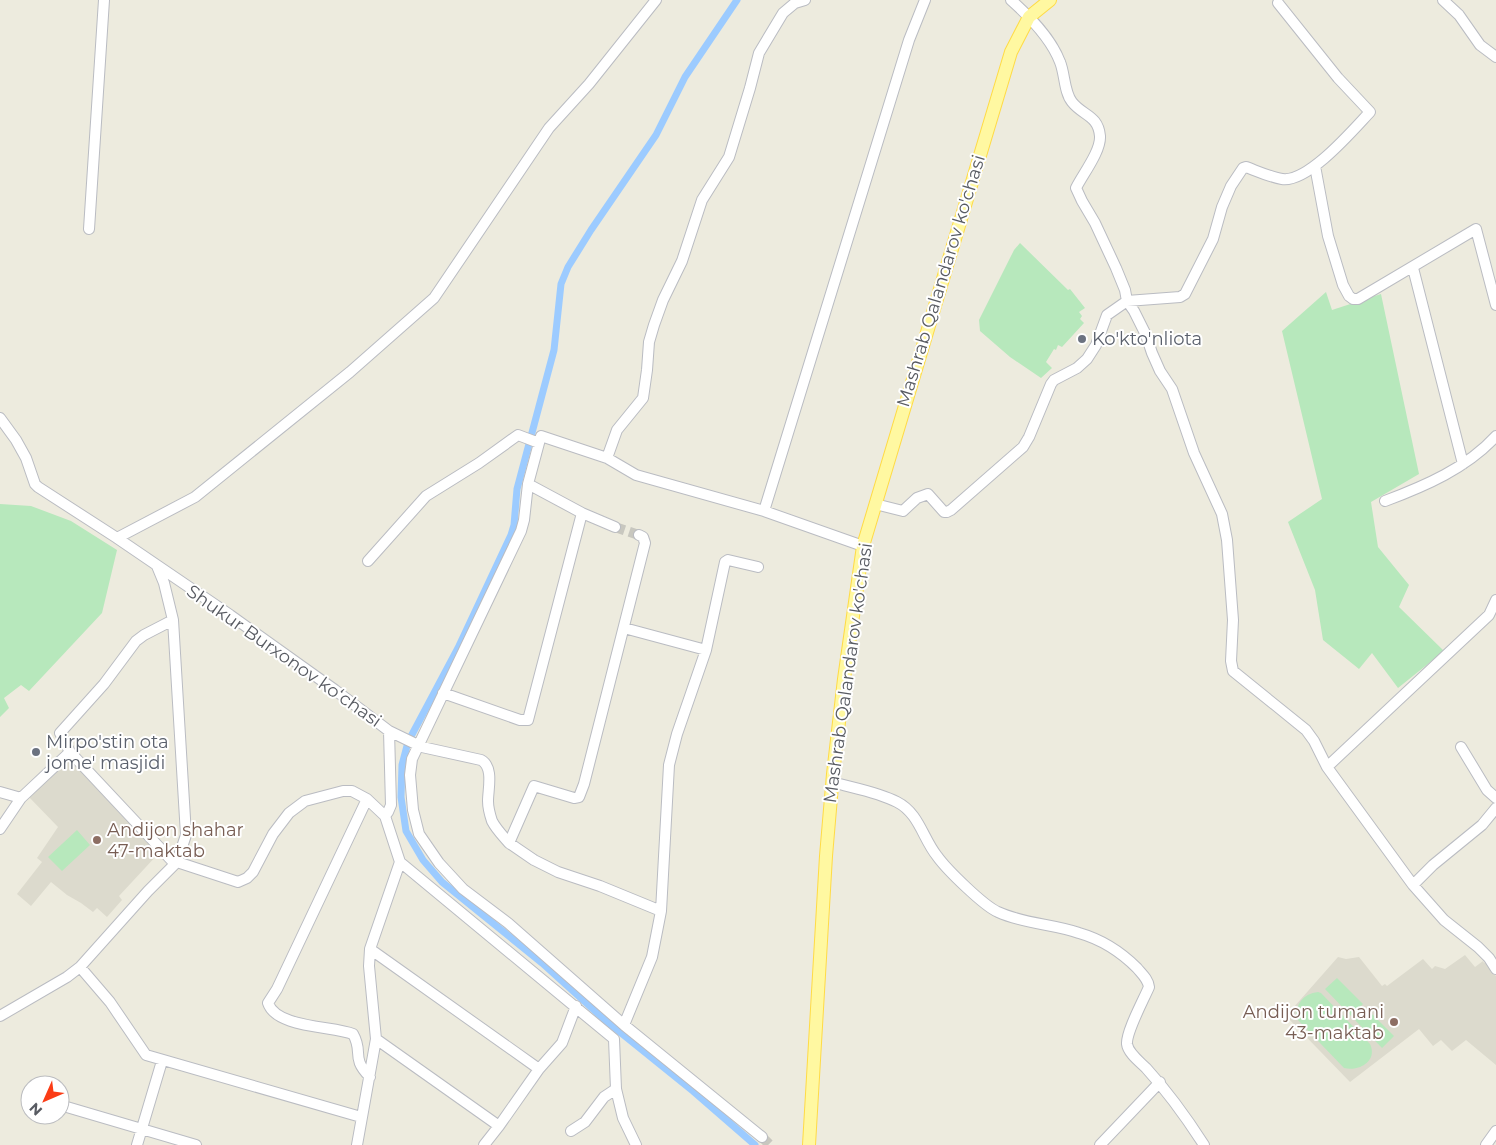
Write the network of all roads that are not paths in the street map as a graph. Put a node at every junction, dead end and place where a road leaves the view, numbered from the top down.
1 (104, 0) edge
2 (656, 0) edge
3 (805, 0) edge
4 (925, 0) edge
5 (1011, 0) edge
6 (1050, 0) edge
7 (1443, 0) edge
8 (1278, 3) dead end
9 (1030, 17) junction
10 (1496, 57) edge
11 (1315, 166) junction
12 (89, 230) dead end
13 (1413, 268) junction
14 (1127, 301) junction
15 (1496, 305) edge
16 (0, 418) edge
17 (1496, 436) edge
18 (537, 442) junction
19 (607, 458) junction
20 (1463, 464) junction
21 (528, 484) junction
22 (1385, 501) dead end
23 (875, 504) junction
24 (764, 511) junction
25 (582, 513) junction
26 (615, 527) tunnel mouth
27 (639, 535) dead end
28 (117, 538) junction
29 (863, 546) junction
30 (368, 561) dead end
31 (157, 565) junction
32 (758, 567) dead end
33 (1496, 600) edge
34 (173, 620) junction
35 (624, 628) junction
36 (706, 650) junction
37 (443, 693) junction
38 (390, 732) junction
39 (415, 744) junction
40 (1460, 747) dead end
41 (70, 752) junction
42 (1327, 767) junction
43 (832, 782) junction
44 (0, 792) edge
45 (21, 798) junction
46 (1496, 798) edge
47 (368, 799) junction
48 (1496, 808) edge
49 (385, 816) junction
50 (0, 829) edge
51 (509, 843) junction
52 (400, 862) junction
53 (176, 864) junction
54 (1412, 886) junction
55 (661, 911) junction
56 (370, 949) junction
57 (80, 967) junction
58 (1496, 969) edge
59 (576, 1006) junction
60 (0, 1016) edge
61 (624, 1025) junction
62 (376, 1039) junction
63 (162, 1061) junction
64 (539, 1069) junction
65 (370, 1077) junction
66 (1160, 1082) junction
67 (616, 1088) junction
68 (70, 1108) edge
69 (361, 1117) junction
70 (499, 1126) junction
71 (141, 1129) junction
72 (571, 1131) dead end
73 (1496, 1131) edge
74 (762, 1138) tunnel mouth
75 (359, 1144) edge
76 (136, 1145) edge
77 (196, 1145) edge
78 (484, 1145) edge
79 (636, 1145) edge
80 (809, 1145) edge
81 (1100, 1145) edge
82 (1204, 1145) edge
83 (1486, 1145) edge

1 - 12 street
2 - 28 street
3 - 19 street
4 - 24 street
5 - 9 street
6 - 9 main road
7 - 10 street
8 - 11 street
9 - 14 street
9 - 23 main road, Mashrab Qalandarov ko'chasi
11 - 13 street
11 - 14 street
13 - 15 street
13 - 20 street
14 - 23 street
14 - 42 street
16 - 28 street, Shukur Burxonov koʻchasi
17 - 20 street
18 - 19 street
18 - 21 street
18 - 30 street
19 - 24 street
20 - 22 street
21 - 25 street
21 - 37 street
23 - 29 main road, Mashrab Qalandarov ko'chasi
24 - 29 street
25 - 26 street
25 - 37 street
27 - 35 street
28 - 31 street, Shukur Burxonov koʻchasi
29 - 43 main road, Mashrab Qalandarov ko'chasi
31 - 34 street
31 - 38 street, Shukur Burxonov koʻchasi
32 - 36 street
33 - 42 street
34 - 41 street
34 - 53 street
35 - 36 street
35 - 51 street
36 - 55 street
37 - 39 street
38 - 39 street
38 - 49 street, Shukur Burxonov koʻchasi
39 - 51 street
39 - 61 street
40 - 46 street
41 - 45 street
41 - 53 street
42 - 54 street
43 - 66 street
43 - 80 main road, Mashrab Qalandarov ko'chasi
44 - 45 street
45 - 50 street
47 - 49 street
47 - 53 street
47 - 65 street
48 - 54 street
49 - 52 street
51 - 55 street
52 - 56 street
52 - 59 street
53 - 57 street
54 - 58 street
55 - 61 street
56 - 62 street
56 - 64 street
57 - 60 street
57 - 63 street
59 - 64 street
59 - 67 street
61 - 74 street
62 - 65 street
62 - 70 street
63 - 69 street
63 - 71 street
64 - 70 street
65 - 69 street
66 - 81 street
66 - 82 street
67 - 72 street
67 - 79 street
68 - 71 street
69 - 75 street
70 - 78 street
71 - 76 street
71 - 77 street
73 - 83 street

